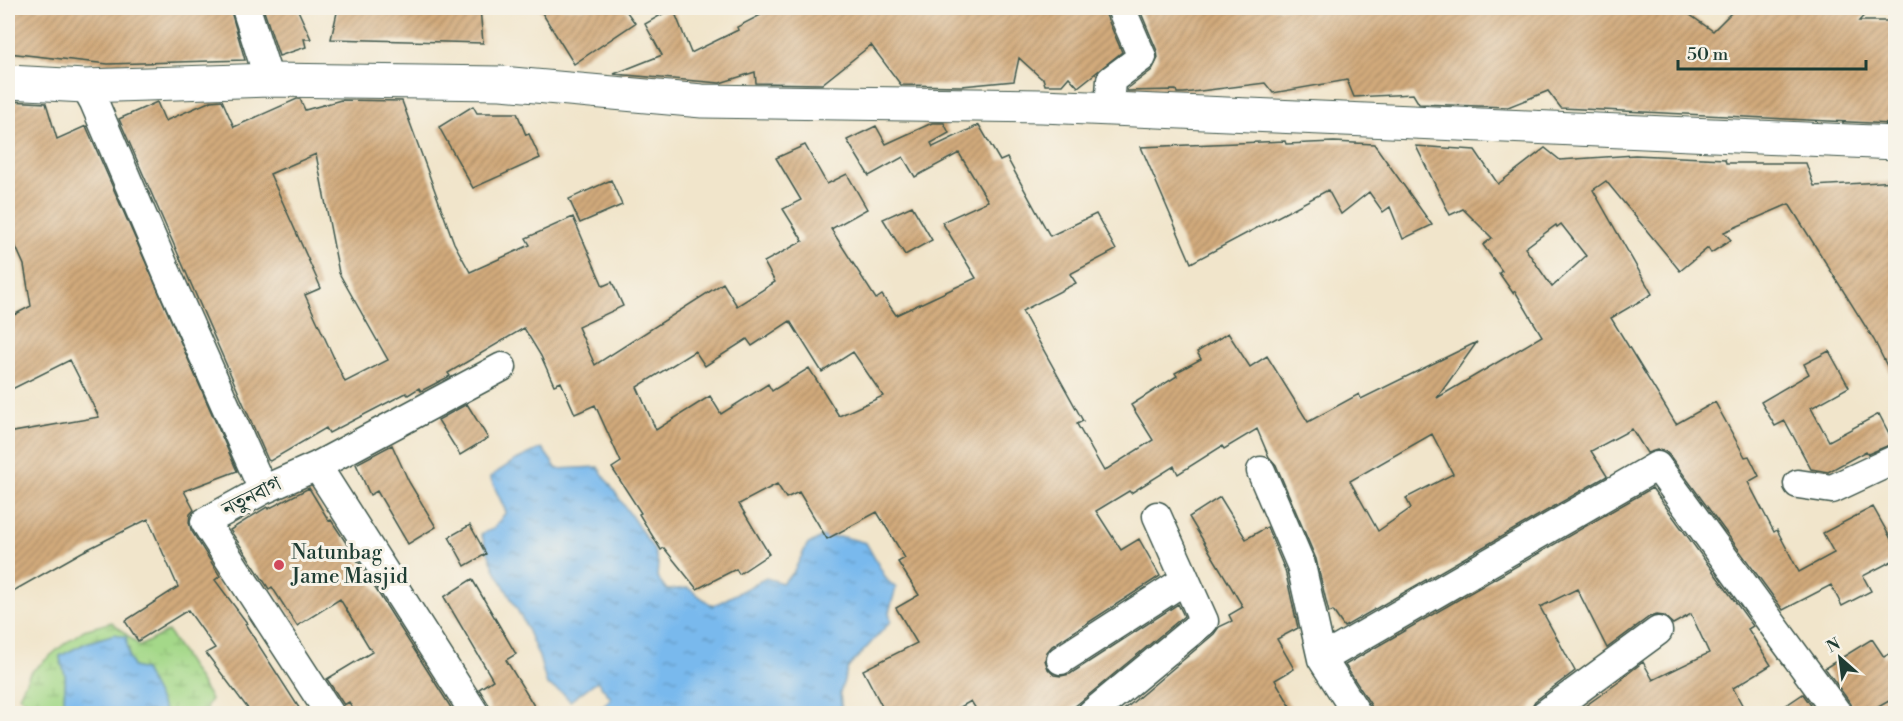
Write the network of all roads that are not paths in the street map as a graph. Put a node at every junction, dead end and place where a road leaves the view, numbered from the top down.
1 (246, 8) edge
2 (1121, 8) edge
3 (269, 80) junction
4 (8, 82) edge
5 (85, 86) junction
6 (1109, 109) junction
7 (1896, 143) edge
8 (502, 367) dead end
9 (1896, 459) edge
10 (317, 466) junction
11 (1261, 471) dead end
12 (1798, 484) dead end
13 (262, 490) junction
14 (1157, 516) dead end
15 (1185, 580) junction
16 (1658, 631) dead end
17 (1322, 659) junction
18 (1061, 660) dead end
19 (330, 714) edge
20 (475, 714) edge
21 (1091, 714) edge
22 (1357, 714) edge
23 (1545, 714) edge
24 (1838, 714) edge

1 - 3 street
2 - 6 street
3 - 5 street
3 - 6 street
4 - 5 street
5 - 13 street
6 - 7 street
8 - 10 street, নতুনবাগ
9 - 12 street
10 - 13 street, নতুনবাগ
10 - 20 street
11 - 17 street
13 - 19 street, নতুনবাগ
14 - 15 street
15 - 18 street
15 - 21 street
16 - 23 street
17 - 22 street
17 - 24 street

